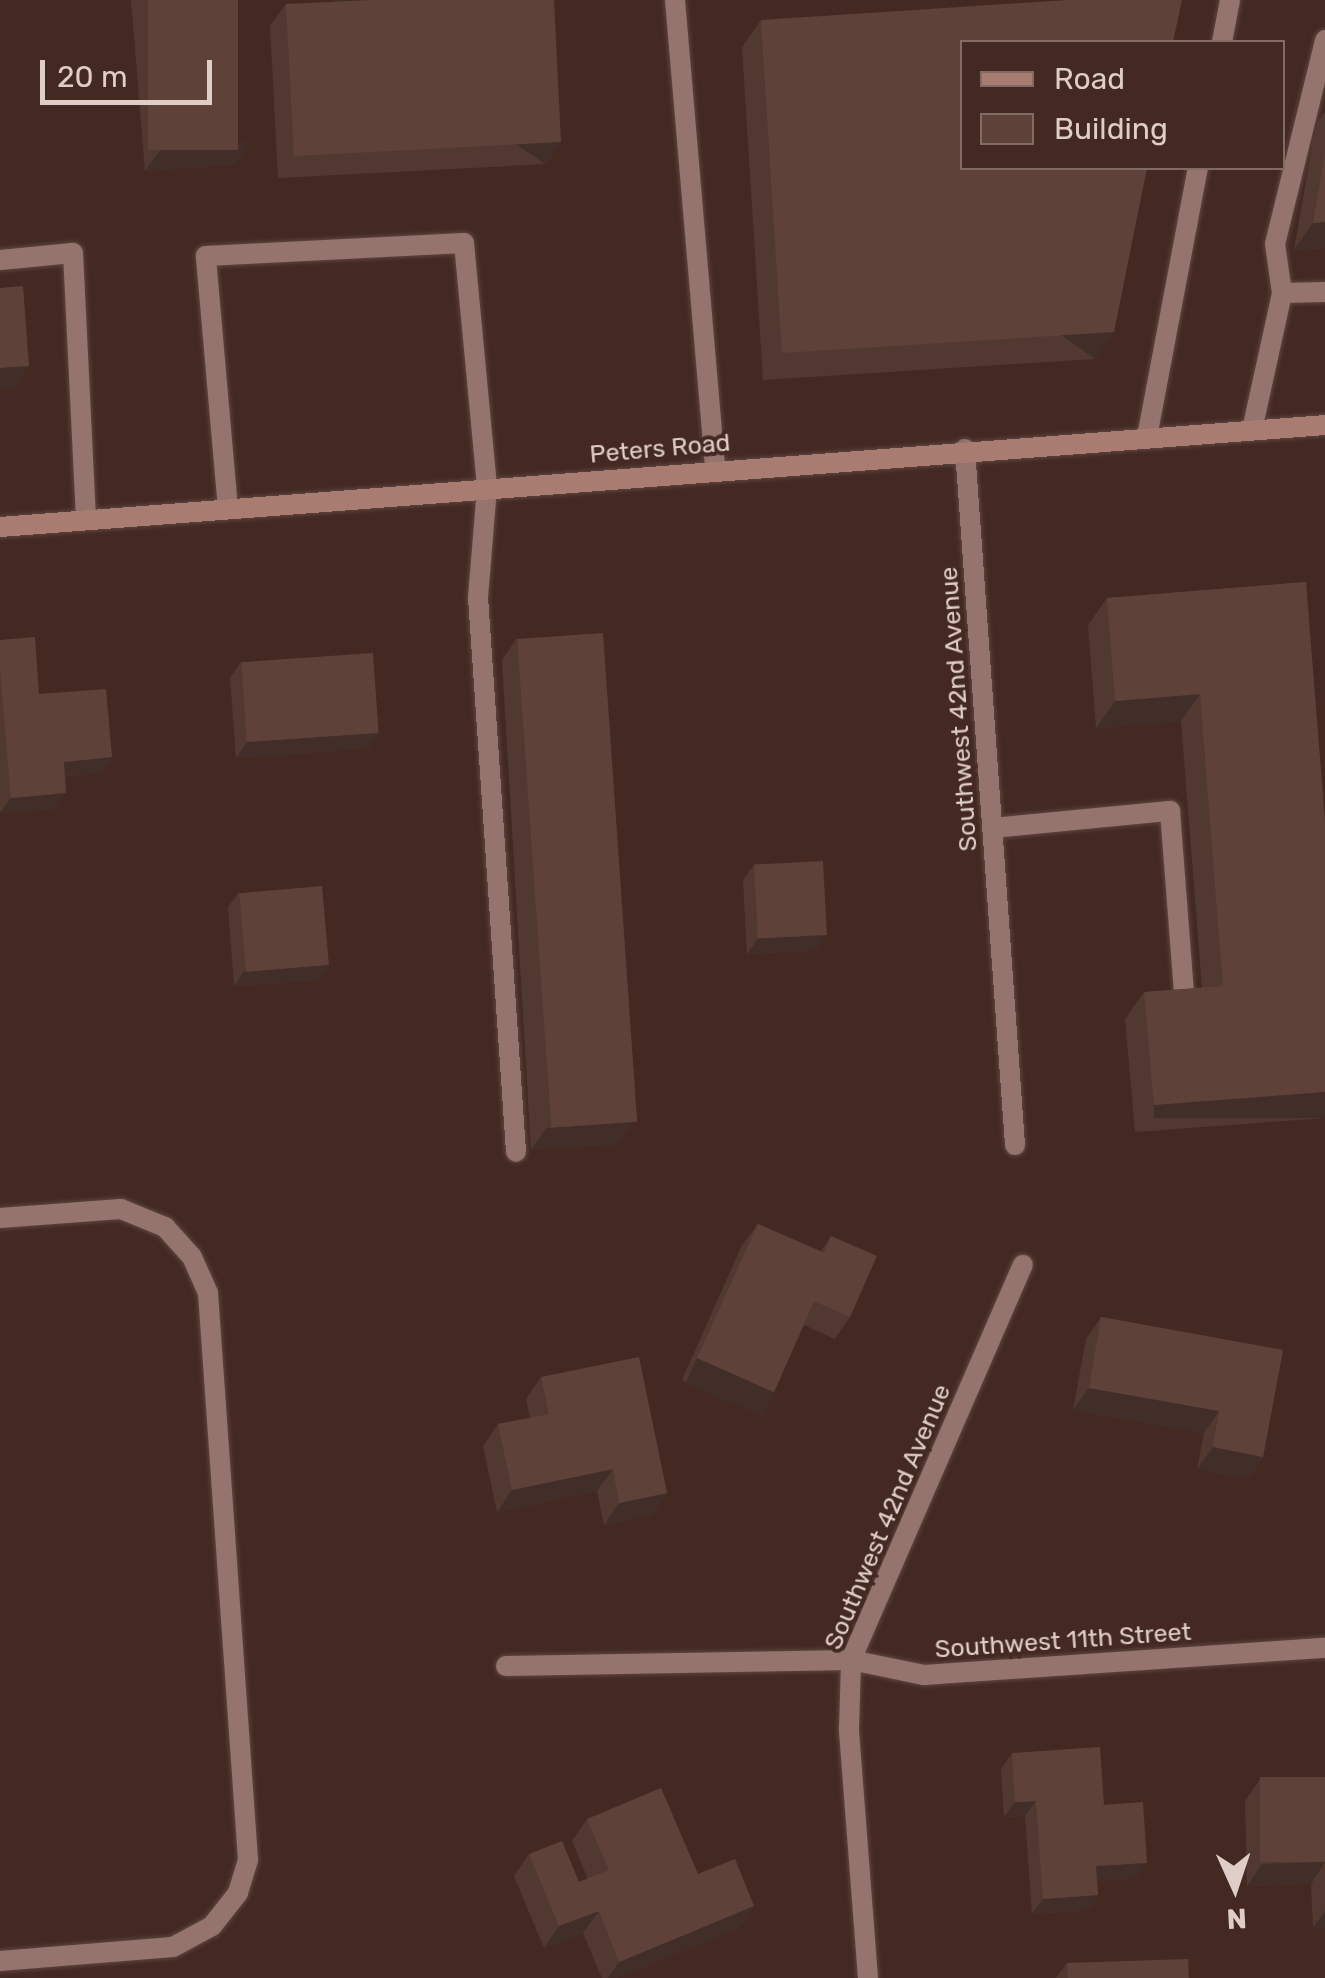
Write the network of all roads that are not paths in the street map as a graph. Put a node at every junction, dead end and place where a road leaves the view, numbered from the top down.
1 (676, 0) edge
2 (1230, 0) edge
3 (1222, 40) edge
4 (1325, 40) edge
5 (1198, 170) edge
6 (0, 260) edge
7 (1325, 292) edge
8 (1282, 294) junction
9 (1325, 425) edge
10 (1252, 430) junction
11 (1148, 437) junction
12 (965, 450) junction
13 (715, 469) junction
14 (487, 488) junction
15 (228, 509) junction
16 (86, 520) junction
17 (0, 527) edge
18 (992, 828) junction
19 (1184, 992) edge
20 (1016, 1145) dead end
21 (516, 1152) dead end
22 (0, 1218) edge
23 (1023, 1265) dead end
24 (1325, 1648) edge
25 (851, 1660) junction
26 (506, 1666) dead end
27 (0, 1960) edge
28 (868, 1978) edge

1 - 13 street
2 - 3 street
4 - 8 street
5 - 11 street
6 - 16 street
7 - 8 street
8 - 10 street
9 - 10 street, Peters Road
10 - 11 street, Peters Road
11 - 12 street, Peters Road
12 - 13 street, Peters Road
12 - 18 street, Southwest 42nd Avenue
13 - 14 street, Peters Road
14 - 15 street, Peters Road
14 - 15 street
14 - 21 street
15 - 16 street, Peters Road
16 - 17 street, Peters Road
18 - 19 street
18 - 20 street, Southwest 42nd Avenue
22 - 27 street
23 - 25 street, Southwest 42nd Avenue
24 - 25 street, Southwest 11th Street
25 - 26 street, Southwest 11th Street
25 - 28 street, Southwest 42nd Avenue

